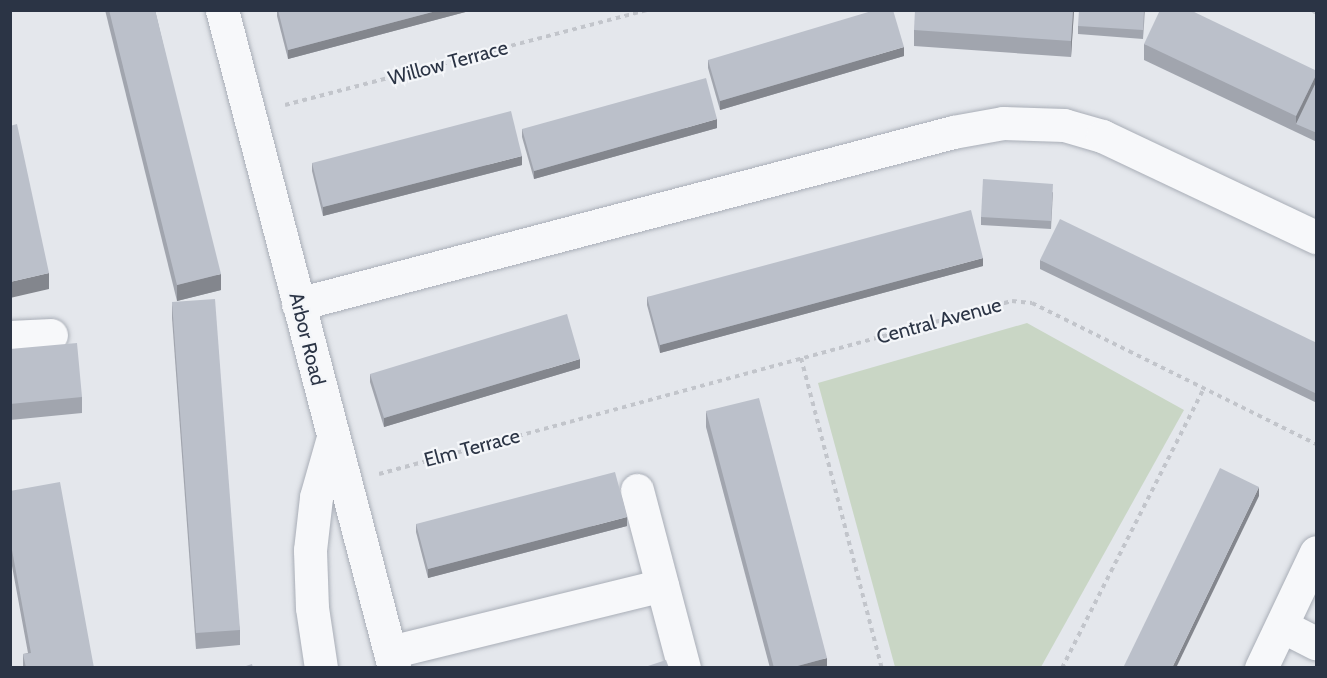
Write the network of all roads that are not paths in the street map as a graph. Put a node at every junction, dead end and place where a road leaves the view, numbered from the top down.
1 (222, 10) edge
2 (1317, 237) edge
3 (298, 304) junction
4 (51, 335) dead end
5 (10, 337) edge
6 (333, 440) junction
7 (637, 490) dead end
8 (1317, 552) edge
9 (663, 585) junction
10 (1282, 626) junction
11 (1317, 643) edge
12 (392, 660) edge
13 (321, 668) edge
14 (684, 668) edge
15 (1261, 668) edge

1 - 3 street, Arbor Road
2 - 3 street
3 - 6 street, Arbor Road
4 - 5 street
6 - 12 street, Arbor Road
6 - 13 street
7 - 9 street
8 - 10 street
9 - 12 street
9 - 14 street
10 - 11 street
10 - 15 street

